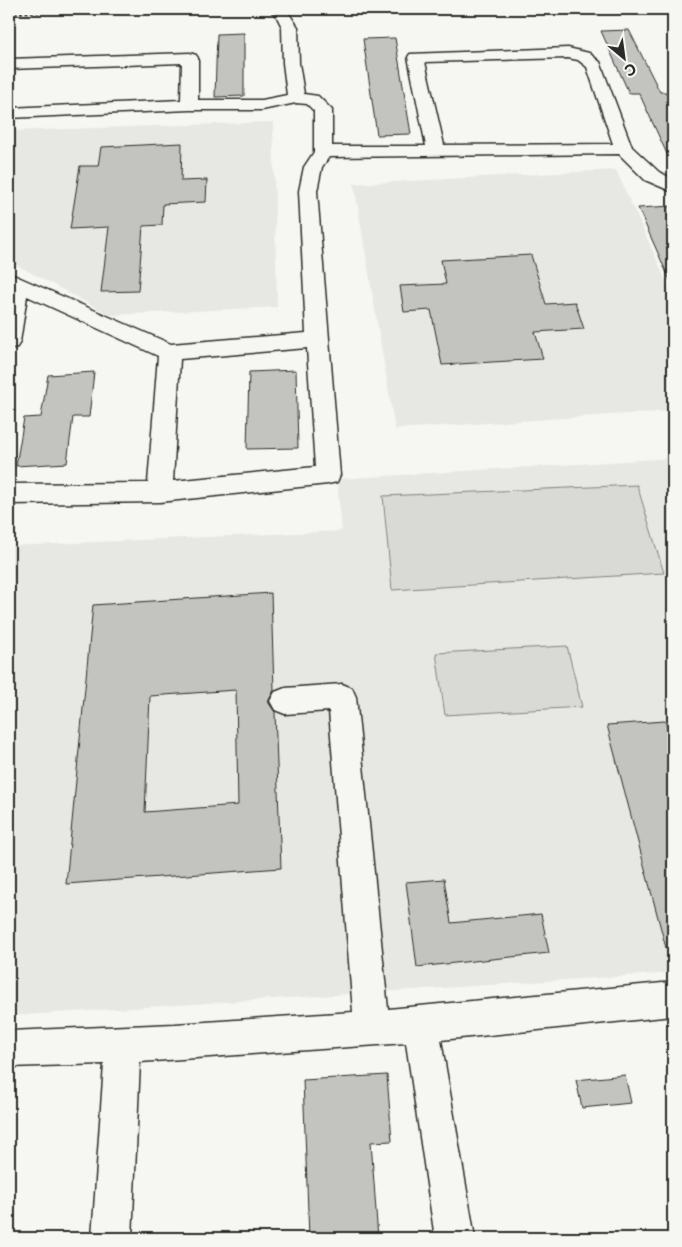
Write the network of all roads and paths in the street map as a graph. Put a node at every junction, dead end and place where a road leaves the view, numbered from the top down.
1 (175, 9) edge
2 (278, 9) edge
3 (9, 14) edge
4 (9, 64) edge
5 (296, 98) junction
6 (189, 106) junction
7 (9, 113) edge
8 (624, 149) junction
9 (436, 151) junction
10 (323, 152) junction
11 (673, 186) edge
12 (14, 282) edge
13 (317, 340) junction
14 (9, 342) edge
15 (169, 352) junction
16 (160, 492) junction
17 (9, 494) edge
18 (285, 701) dead end
19 (673, 999) edge
20 (420, 1025) junction
21 (372, 1029) junction
22 (123, 1046) junction
23 (9, 1049) edge
24 (112, 1238) edge
25 (455, 1238) edge

1 - 3 path
2 - 5 lane
4 - 6 lane
5 - 6 lane
5 - 10 lane
6 - 7 lane
8 - 9 lane
8 - 9 lane
8 - 11 lane
9 - 10 lane
10 - 13 lane
12 - 14 lane
12 - 15 lane
13 - 15 lane
13 - 16 lane
15 - 16 lane
16 - 17 lane
18 - 21 lane
19 - 20 lane
20 - 21 lane
20 - 25 lane
21 - 22 lane
22 - 23 lane
22 - 24 lane

